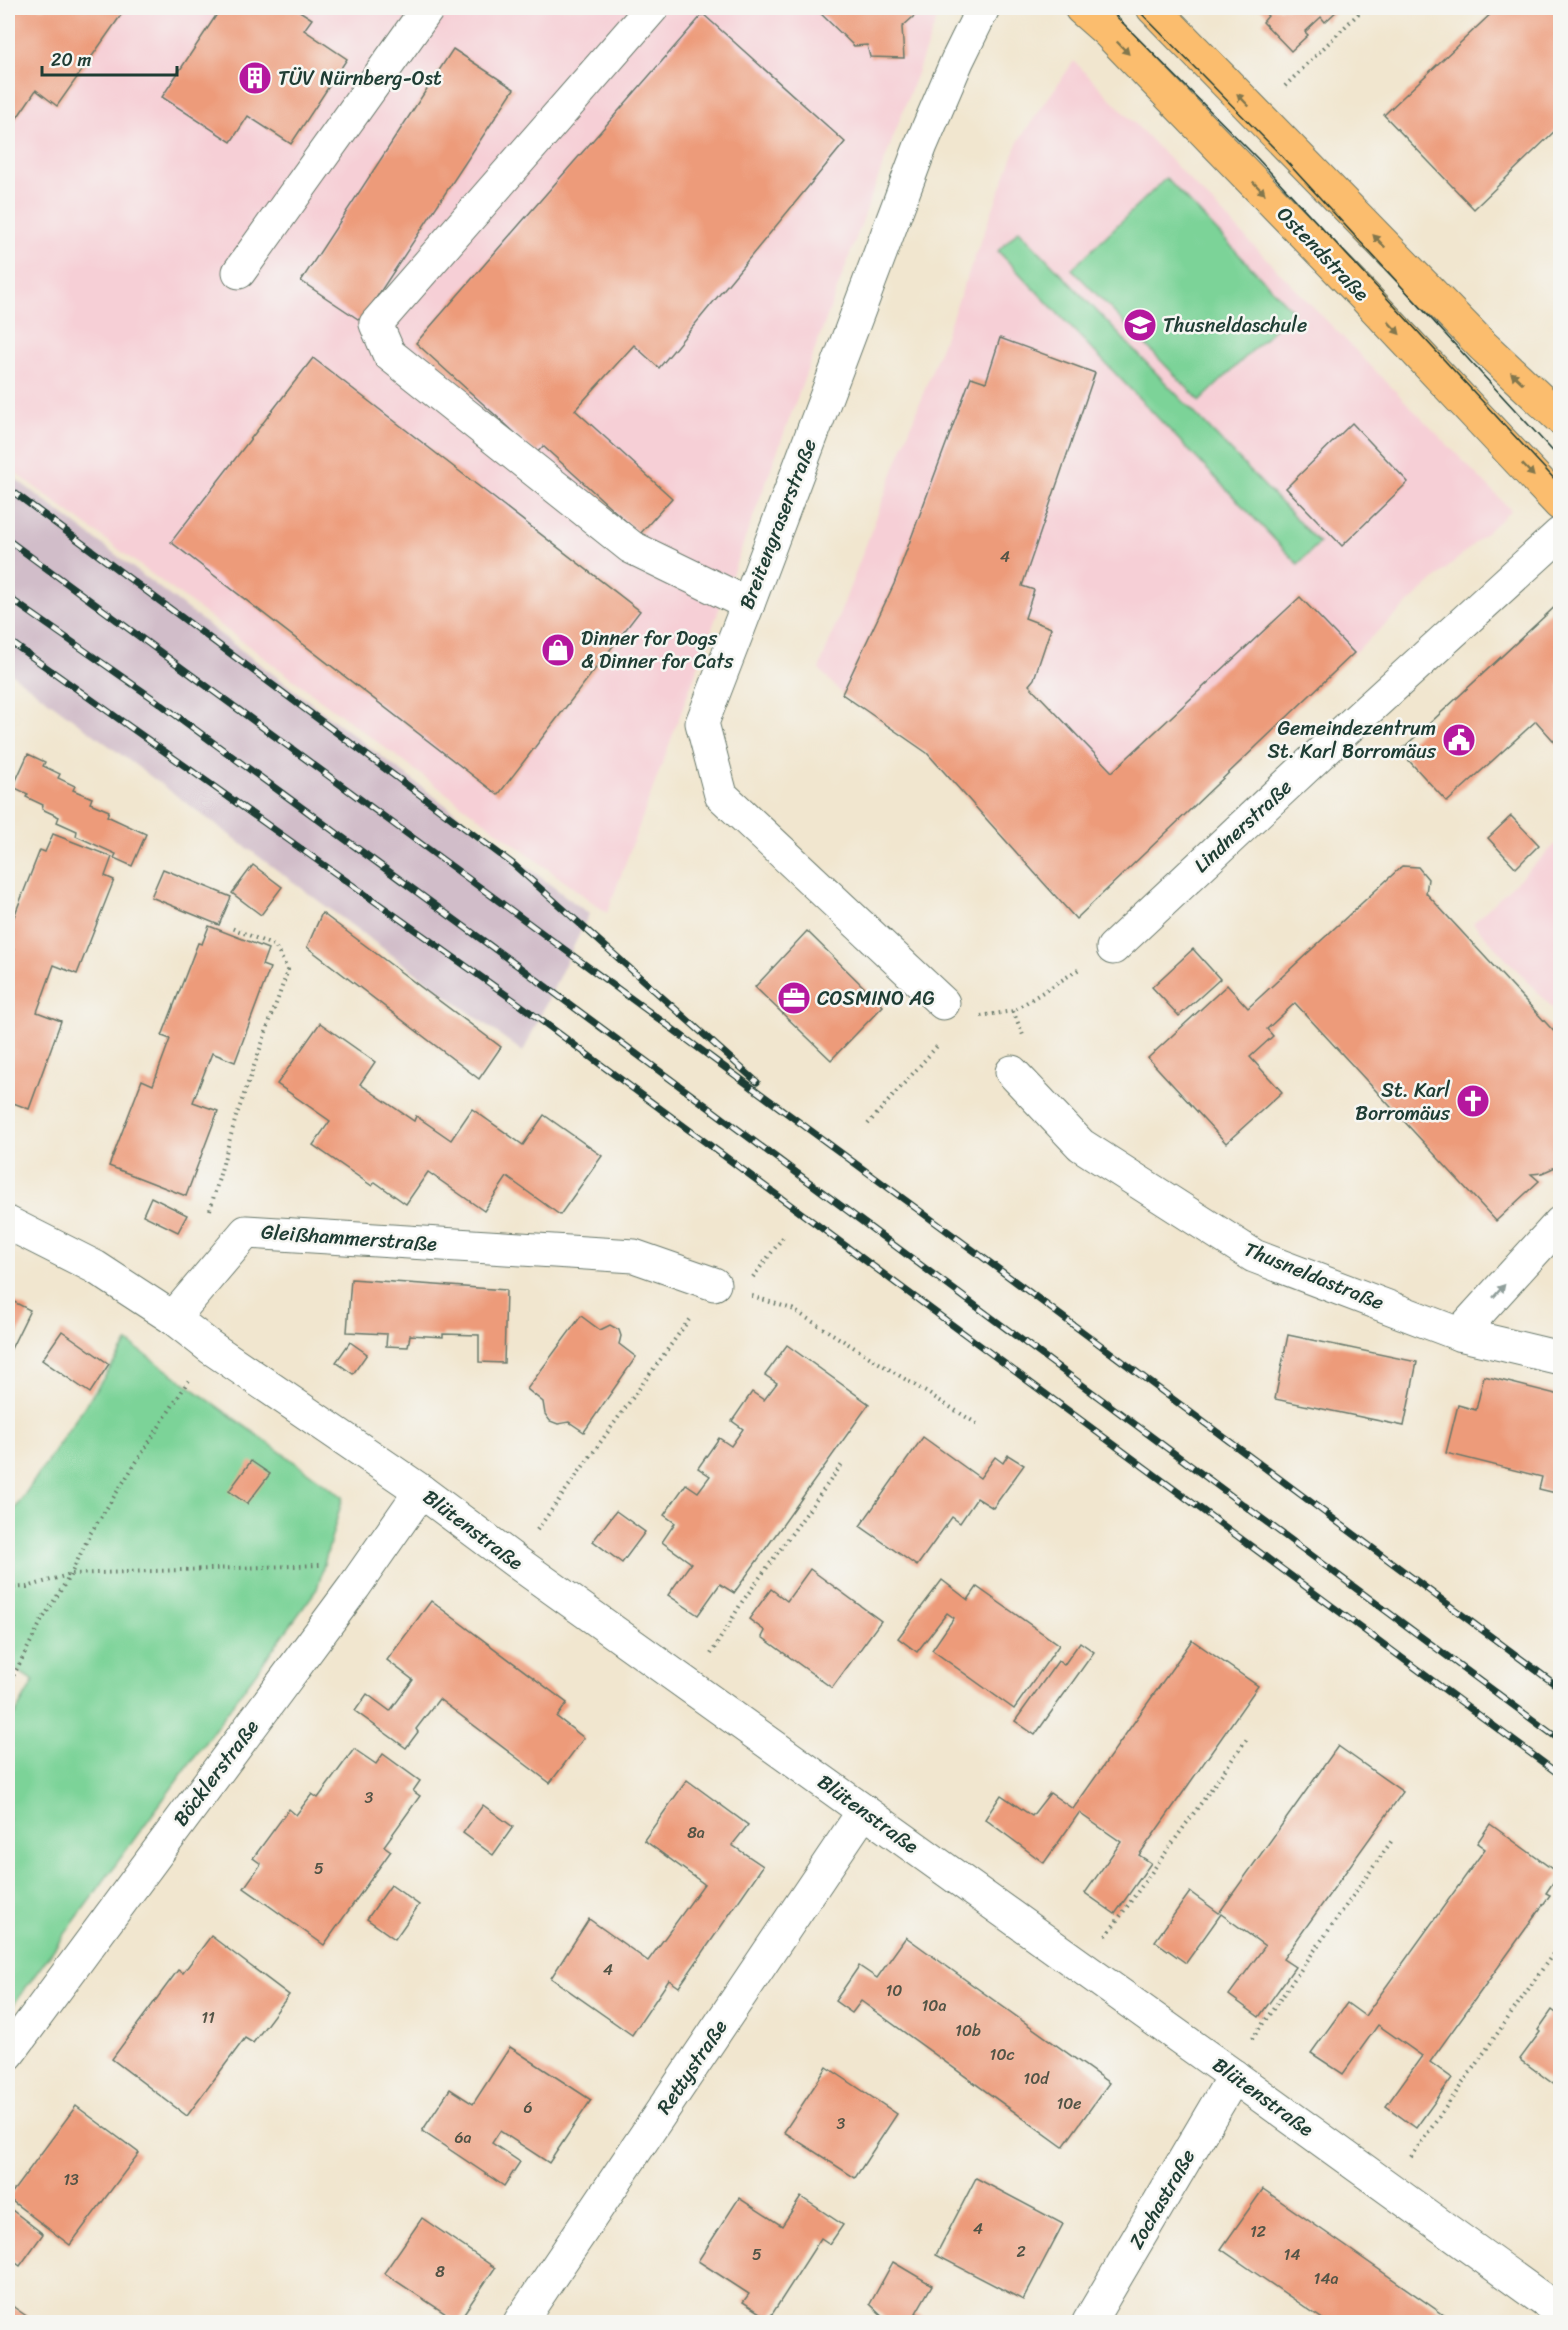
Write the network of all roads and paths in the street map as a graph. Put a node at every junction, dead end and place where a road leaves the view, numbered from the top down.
1 (428, 8) edge
2 (652, 8) edge
3 (983, 8) edge
4 (1081, 8) edge
5 (1153, 8) edge
6 (1364, 8) edge
7 (1257, 114) junction
8 (239, 272) dead end
9 (1560, 417) edge
10 (1560, 504) edge
11 (1560, 534) edge
12 (748, 604) junction
13 (229, 927) dead end
14 (1113, 948) joint
15 (957, 1010) joint
16 (945, 1037) dead end
17 (1012, 1072) dead end
18 (868, 1124) dead end
19 (8, 1223) edge
20 (1560, 1223) edge
21 (784, 1236) dead end
22 (225, 1256) junction
23 (714, 1284) junction
24 (747, 1285) dead end
25 (173, 1318) junction
26 (1459, 1334) junction
27 (210, 1347) junction
28 (1560, 1358) edge
29 (979, 1425) dead end
30 (843, 1463) dead end
31 (421, 1491) junction
32 (515, 1561) junction
33 (71, 1574) junction
34 (354, 1587) junction
35 (8, 1588) edge
36 (8, 1686) edge
37 (691, 1687) junction
38 (1249, 1736) dead end
39 (864, 1811) junction
40 (1394, 1839) dead end
41 (1556, 1951) dead end
42 (1083, 1968) junction
43 (8, 2054) edge
44 (1231, 2074) junction
45 (1389, 2188) junction
46 (1560, 2312) edge
47 (520, 2322) edge
48 (1089, 2322) edge

1 - 8 street
2 - 12 street
3 - 12 street, Breitengraserstraße
4 -> 10 main road, Ostendstraße
7 -> 5 main road
6 - 7 path
9 -> 7 main road
11 - 14 street, Lindnerstraße
12 - 15 street, Breitengraserstraße
13 - 22 path
14 - 15 path
16 - 18 path
17 - 26 street, Thusneldastraße
19 - 25 street
26 -> 20 street
21 - 24 path
22 - 23 street, Gleißhammerstraße
22 - 25 street, Gleißhammerstraße
23 - 29 path
23 - 32 path
25 - 27 street, Blütenstraße
26 - 28 street, Thusneldastraße
27 - 31 street, Blütenstraße
27 - 33 path
30 - 37 path
31 - 32 street, Blütenstraße
31 - 34 street, Böcklerstraße
32 - 37 street, Blütenstraße
33 - 34 path
33 - 35 path
33 - 36 path
34 - 43 street, Böcklerstraße
37 - 39 street, Blütenstraße
38 - 42 path
39 - 42 street, Blütenstraße
39 - 47 street, Rettystraße
40 - 44 path
41 - 45 path
42 - 44 street, Blütenstraße
44 - 45 street, Blütenstraße
44 - 48 street, Zochastraße
45 - 46 street, Blütenstraße

